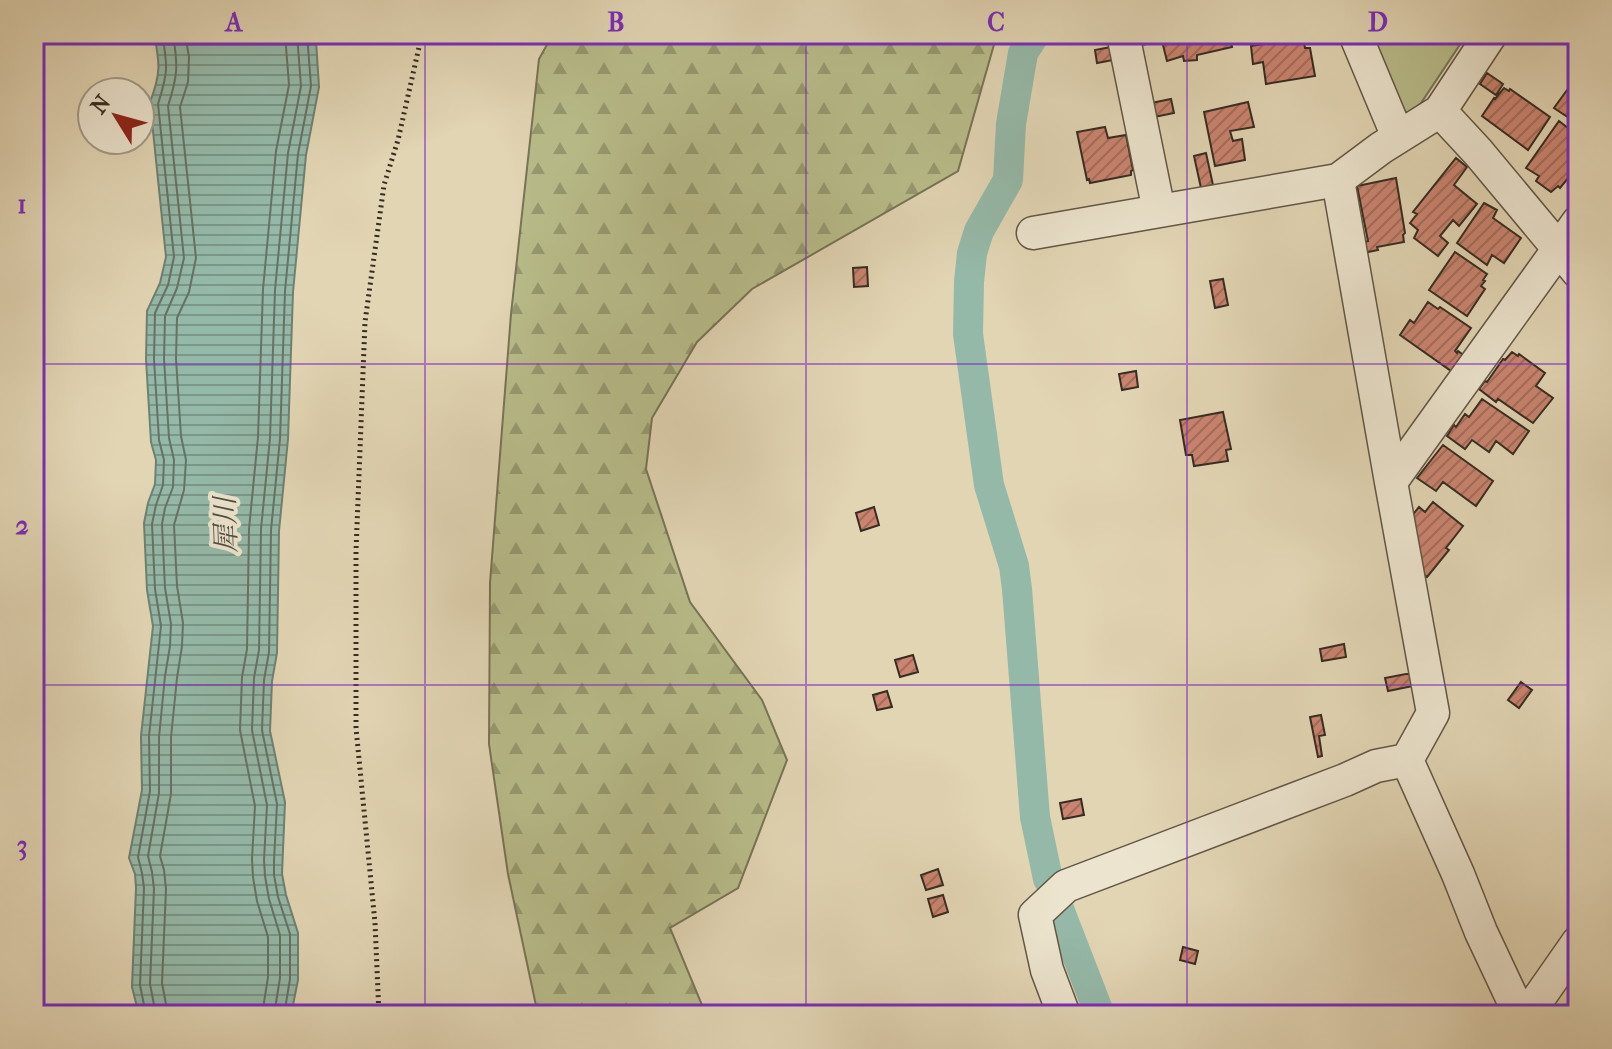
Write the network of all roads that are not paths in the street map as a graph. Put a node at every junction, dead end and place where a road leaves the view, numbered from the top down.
1 (1123, 34) edge
2 (1355, 34) edge
3 (1491, 34) edge
4 (1440, 111) junction
5 (1398, 137) junction
6 (1338, 180) junction
7 (1159, 211) junction
8 (1578, 222) edge
9 (1033, 233) dead end
10 (1568, 261) edge
11 (1391, 482) junction
12 (1407, 760) junction
13 (1578, 942) edge
14 (1064, 1015) edge
15 (1520, 1015) edge
16 (1527, 1015) edge

1 - 7 street
2 - 5 street
3 - 4 street
4 - 5 street
4 - 10 street
5 - 6 street
6 - 7 street
6 - 11 street
7 - 9 street
8 - 10 street
10 - 11 street
11 - 12 street
12 - 14 street
12 - 15 street
13 - 16 street

